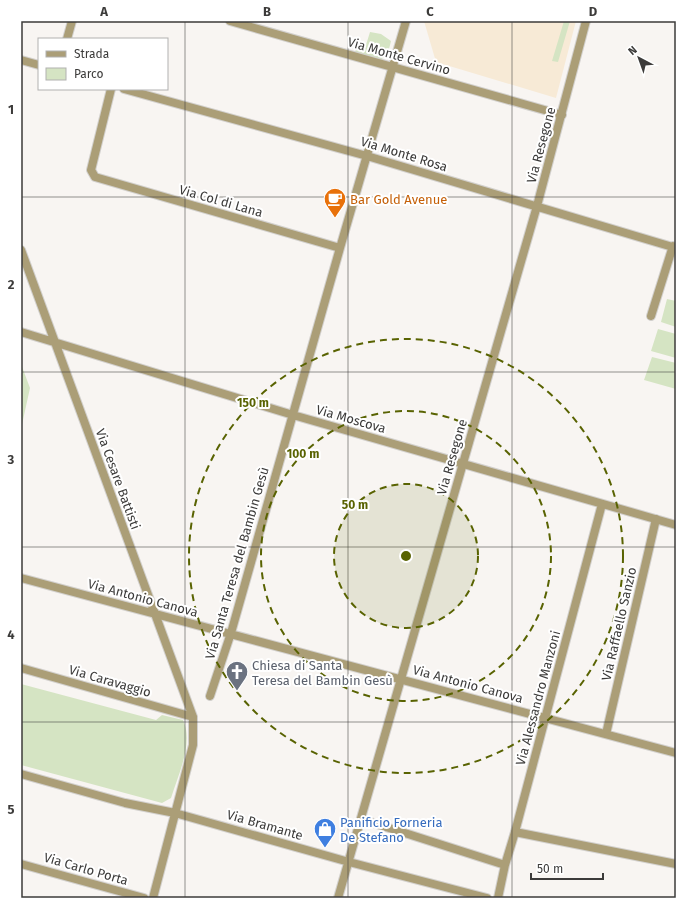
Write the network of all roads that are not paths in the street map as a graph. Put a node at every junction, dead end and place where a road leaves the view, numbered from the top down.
1 (72, 21) edge
2 (230, 21) edge
3 (406, 21) edge
4 (586, 21) edge
5 (67, 38) edge
6 (21, 60) edge
7 (38, 66) edge
8 (393, 67) junction
9 (111, 90) edge
10 (128, 90) edge
11 (562, 115) junction
12 (367, 156) junction
13 (538, 206) junction
14 (674, 247) edge
15 (340, 248) junction
16 (21, 250) edge
17 (652, 316) dead end
18 (21, 332) edge
19 (55, 342) junction
20 (293, 415) junction
21 (463, 464) junction
22 (602, 504) junction
23 (656, 519) junction
24 (676, 525) edge
25 (21, 578) edge
26 (154, 613) junction
27 (231, 633) junction
28 (21, 668) edge
29 (400, 678) junction
30 (210, 696) dead end
31 (193, 717) junction
32 (545, 718) junction
33 (606, 734) junction
34 (676, 754) edge
35 (21, 774) edge
36 (175, 813) junction
37 (361, 819) junction
38 (515, 832) junction
39 (349, 862) junction
40 (21, 864) edge
41 (676, 864) edge
42 (505, 865) junction
43 (144, 898) edge
44 (153, 898) edge
45 (338, 898) edge
46 (487, 898) edge
47 (498, 898) edge

1 - 5 street
2 - 8 street, Via Monte Cervino
3 - 8 street, Via Santa Teresa del Bambin Gesù
4 - 11 street, Via Resegone
6 - 7 street
8 - 11 street, Via Monte Cervino
8 - 12 street, Via Santa Teresa del Bambin Gesù
9 - 15 street, Via Col di Lana
10 - 12 street, Via Monte Rosa
11 - 13 street, Via Resegone
12 - 13 street, Via Monte Rosa
12 - 15 street, Via Santa Teresa del Bambin Gesù
13 - 14 street, Via Monte Rosa
13 - 21 street, Via Resegone
14 - 17 street
15 - 20 street, Via Santa Teresa del Bambin Gesù
16 - 19 street, Via Cesare Battisti
18 - 19 street, Via Moscova
19 - 20 street, Via Moscova
19 - 26 street, Via Cesare Battisti
20 - 21 street, Via Moscova
20 - 27 street, Via Santa Teresa del Bambin Gesù
21 - 22 street, Via Moscova
21 - 29 street, Via Resegone
22 - 23 street, Via Moscova
22 - 32 street, Via Alessandro Manzoni
23 - 24 street, Via Moscova
23 - 33 street, Via Raffaello Sanzio
25 - 26 street, Via Antonio Canova
26 - 27 street, Via Antonio Canova
26 - 31 street, Via Cesare Battisti
27 - 29 street, Via Antonio Canova
27 - 30 street, Via Santa Teresa del Bambin Gesù
28 - 31 street, Via Caravaggio
29 - 32 street, Via Antonio Canova
29 - 37 street, Via Resegone
31 - 36 street
32 - 33 street, Via Antonio Canova
32 - 38 street, Via Alessandro Manzoni
33 - 34 street, Via Antonio Canova
35 - 36 street, Via Bramante
36 - 39 street, Via Bramante
36 - 44 street
37 - 39 street, Via Resegone
37 - 42 street
38 - 41 street
38 - 42 street, Via Alessandro Manzoni
39 - 45 street, Via Resegone
39 - 46 street, Via Bramante
40 - 43 street, Via Carlo Porta
42 - 47 street, Via Alessandro Manzoni

